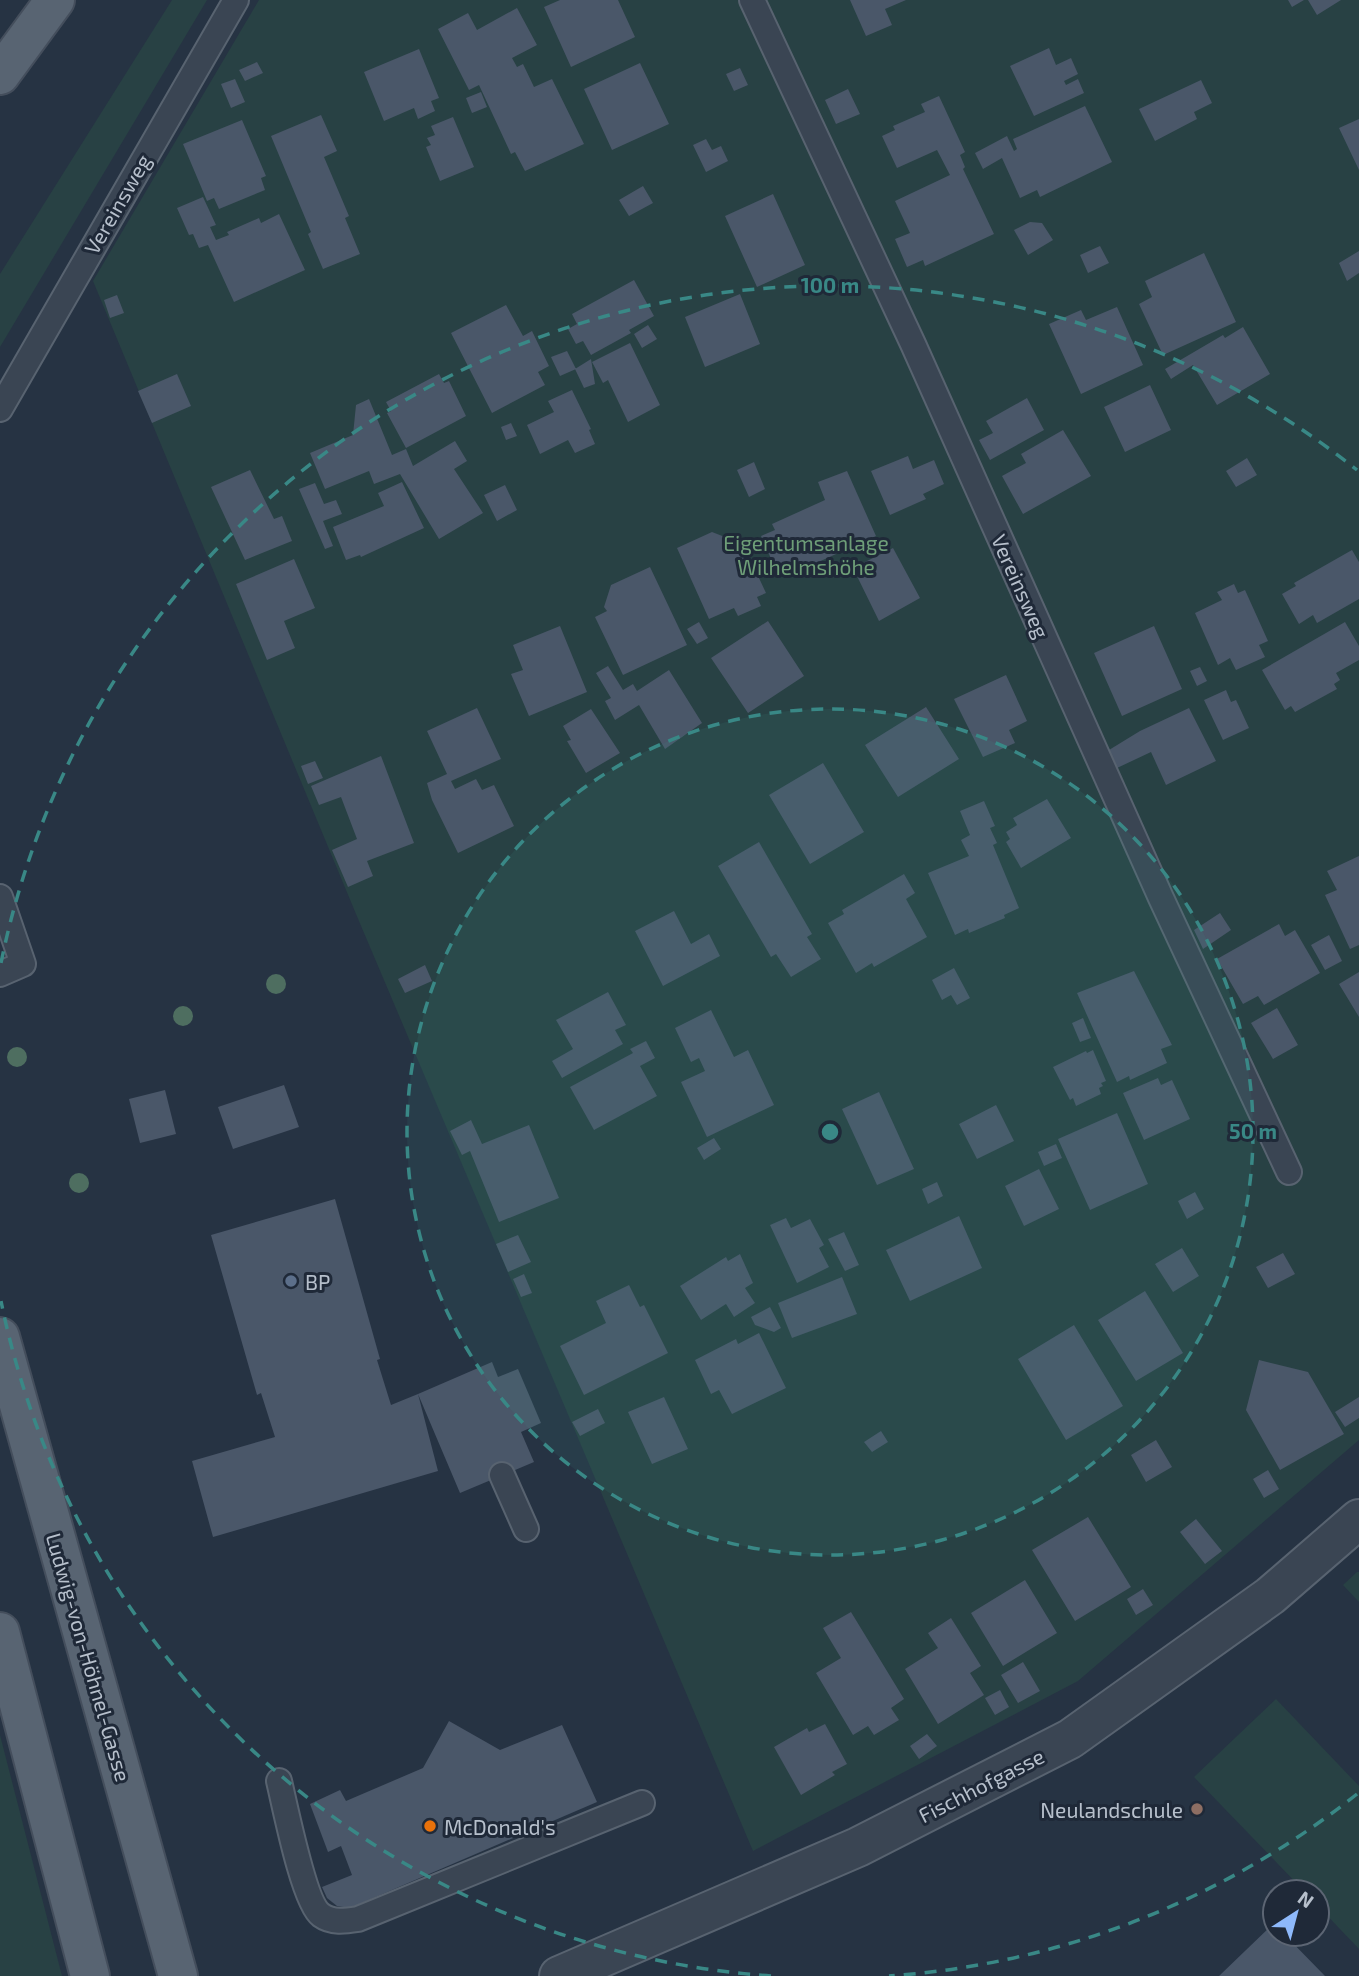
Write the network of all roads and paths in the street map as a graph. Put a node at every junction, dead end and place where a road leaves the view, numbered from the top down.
1 (55, 0) edge
2 (236, 0) edge
3 (752, 0) edge
4 (0, 75) edge
5 (0, 409) edge
6 (0, 897) edge
7 (0, 974) edge
8 (1289, 1172) dead end
9 (0, 1337) edge
10 (502, 1475) dead end
11 (1359, 1519) edge
12 (526, 1530) dead end
13 (0, 1632) edge
14 (279, 1781) dead end
15 (642, 1803) dead end
16 (90, 1976) edge
17 (178, 1976) edge
18 (559, 1976) edge

1 - 4 main road
2 - 5 lane, Vereinsweg
3 - 8 lane, Vereinsweg
6 - 7 lane
9 - 17 main road, Ludwig-von-Höhnel-Gasse
10 - 12 lane
11 - 18 street, Fischhofgasse
13 - 16 main road
14 - 15 lane

